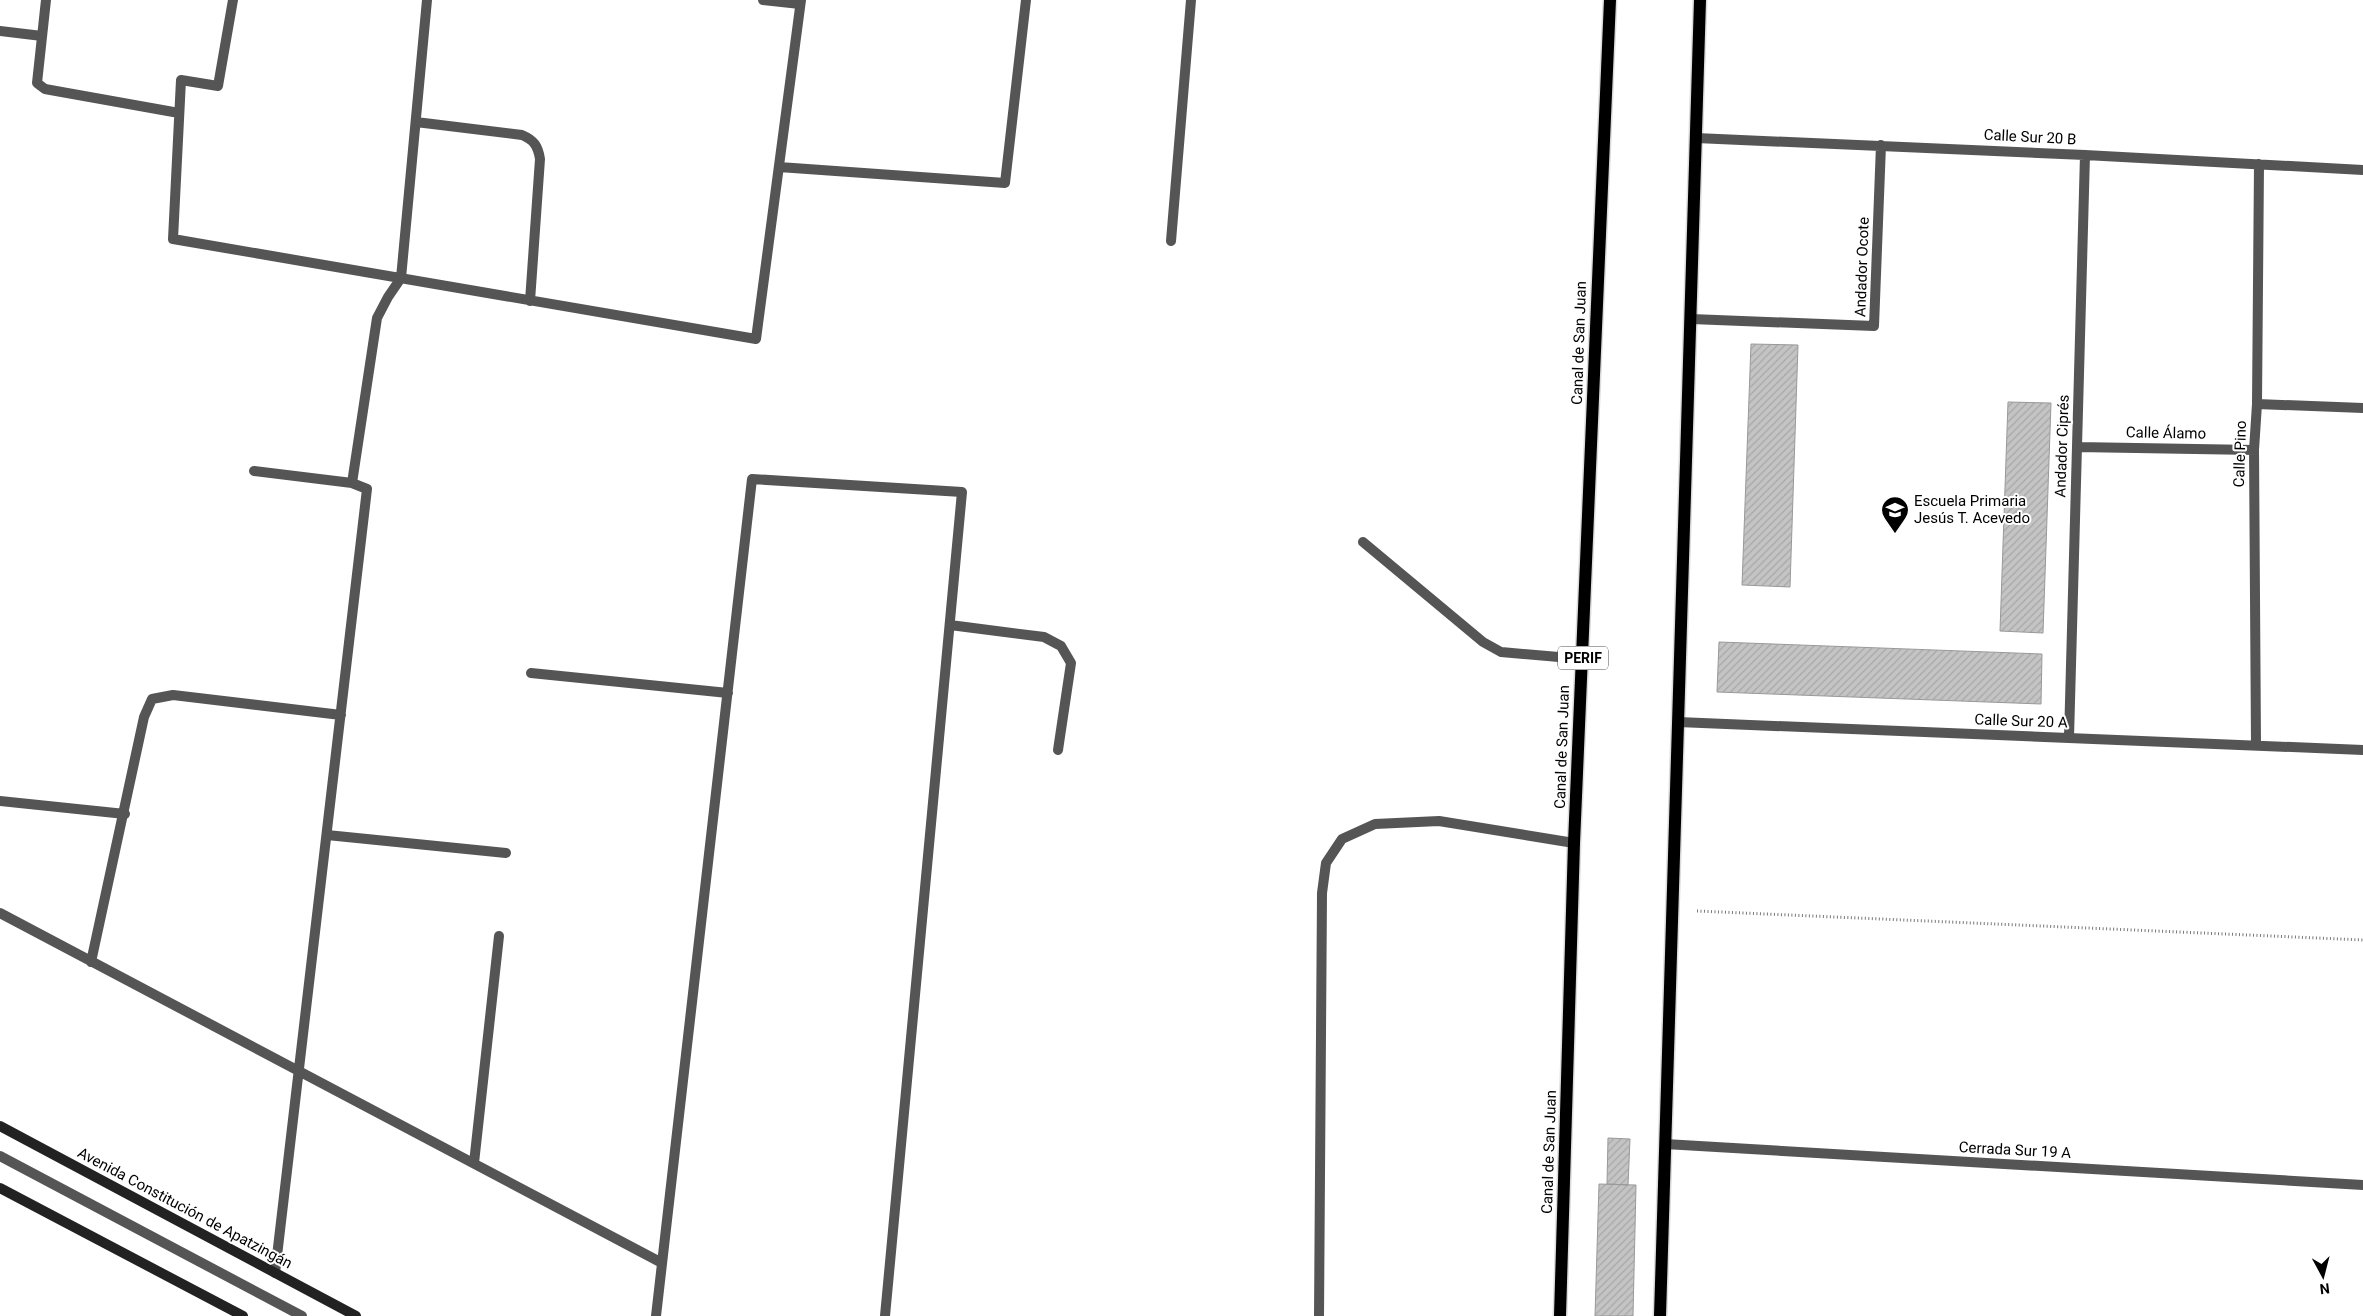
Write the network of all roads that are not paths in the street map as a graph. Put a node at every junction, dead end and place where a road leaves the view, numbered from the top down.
1 (46, 0) edge
2 (233, 0) edge
3 (427, 0) edge
4 (762, 0) edge
5 (1026, 0) edge
6 (1191, 0) edge
7 (1610, 0) edge
8 (1700, 0) edge
9 (800, 2) edge
10 (0, 31) edge
11 (42, 36) junction
12 (179, 113) junction
13 (416, 122) junction
14 (1696, 138) junction
15 (1881, 145) junction
16 (2085, 155) junction
17 (2259, 164) junction
18 (779, 166) junction
19 (2363, 170) edge
20 (1171, 241) dead end
21 (401, 278) junction
22 (530, 301) junction
23 (1692, 320) junction
24 (2257, 404) junction
25 (2363, 408) edge
26 (2077, 446) junction
27 (2254, 450) junction
28 (254, 471) dead end
29 (352, 483) junction
30 (1363, 542) dead end
31 (950, 625) junction
32 (1582, 659) junction
33 (531, 673) dead end
34 (728, 693) junction
35 (341, 715) junction
36 (1678, 722) junction
37 (2068, 738) junction
38 (2256, 745) junction
39 (1058, 750) dead end
40 (2363, 750) edge
41 (0, 801) edge
42 (124, 814) junction
43 (327, 835) junction
44 (1574, 843) junction
45 (506, 853) dead end
46 (0, 913) edge
47 (499, 936) dead end
48 (91, 962) junction
49 (299, 1071) junction
50 (0, 1126) edge
51 (1665, 1144) junction
52 (0, 1156) edge
53 (474, 1163) junction
54 (2363, 1185) edge
55 (0, 1188) edge
56 (662, 1263) junction
57 (275, 1273) junction
58 (243, 1316) edge
59 (302, 1316) edge
60 (356, 1316) edge
61 (656, 1316) edge
62 (885, 1316) edge
63 (1319, 1316) edge
64 (1560, 1316) edge
65 (1660, 1316) edge

1 - 11 street
2 - 12 street
3 - 13 street
4 - 9 street
5 - 18 street
6 - 20 street
7 - 32 main road, Canal de San Juan / PERIF
8 - 14 main road
9 - 18 street
10 - 11 street
11 - 12 street
12 - 21 street
13 - 21 street
13 - 22 street
14 - 15 street, Calle Sur 20 B
14 - 23 main road
15 - 16 street, Calle Sur 20 B
15 - 23 street, Andador Ocote
16 - 17 street, Calle Sur 20 B
16 - 26 street, Andador Ciprés
17 - 19 street, Calle Sur 20 B
17 - 24 street, Calle Pino
18 - 22 street
21 - 22 street
21 - 29 street
23 - 36 main road
24 - 25 street
24 - 27 street, Calle Pino
26 - 27 street, Calle Álamo
26 - 37 street, Andador Ciprés
27 - 38 street, Calle Pino
28 - 29 street
29 - 35 street
30 - 32 street
31 - 34 street
31 - 39 street
31 - 62 street
32 - 44 main road, Canal de San Juan / PERIF
33 - 34 street
34 - 56 street
35 - 42 street
35 - 43 street
36 - 37 street, Calle Sur 20 A
36 - 51 main road
37 - 38 street, Calle Sur 20 A
38 - 40 street, Calle Sur 20 A
41 - 42 street
42 - 48 street
43 - 45 street
43 - 49 street
44 - 63 street
44 - 64 main road, Canal de San Juan / PERIF
46 - 48 street
47 - 53 street
48 - 49 street
49 - 53 street
49 - 57 street
50 - 57 street, Avenida Constitución de Apatzingán
51 - 54 street, Cerrada Sur 19 A
51 - 65 main road
52 - 59 street
53 - 56 street
55 - 58 street
56 - 61 street
57 - 60 street, Avenida Constitución de Apatzingán

